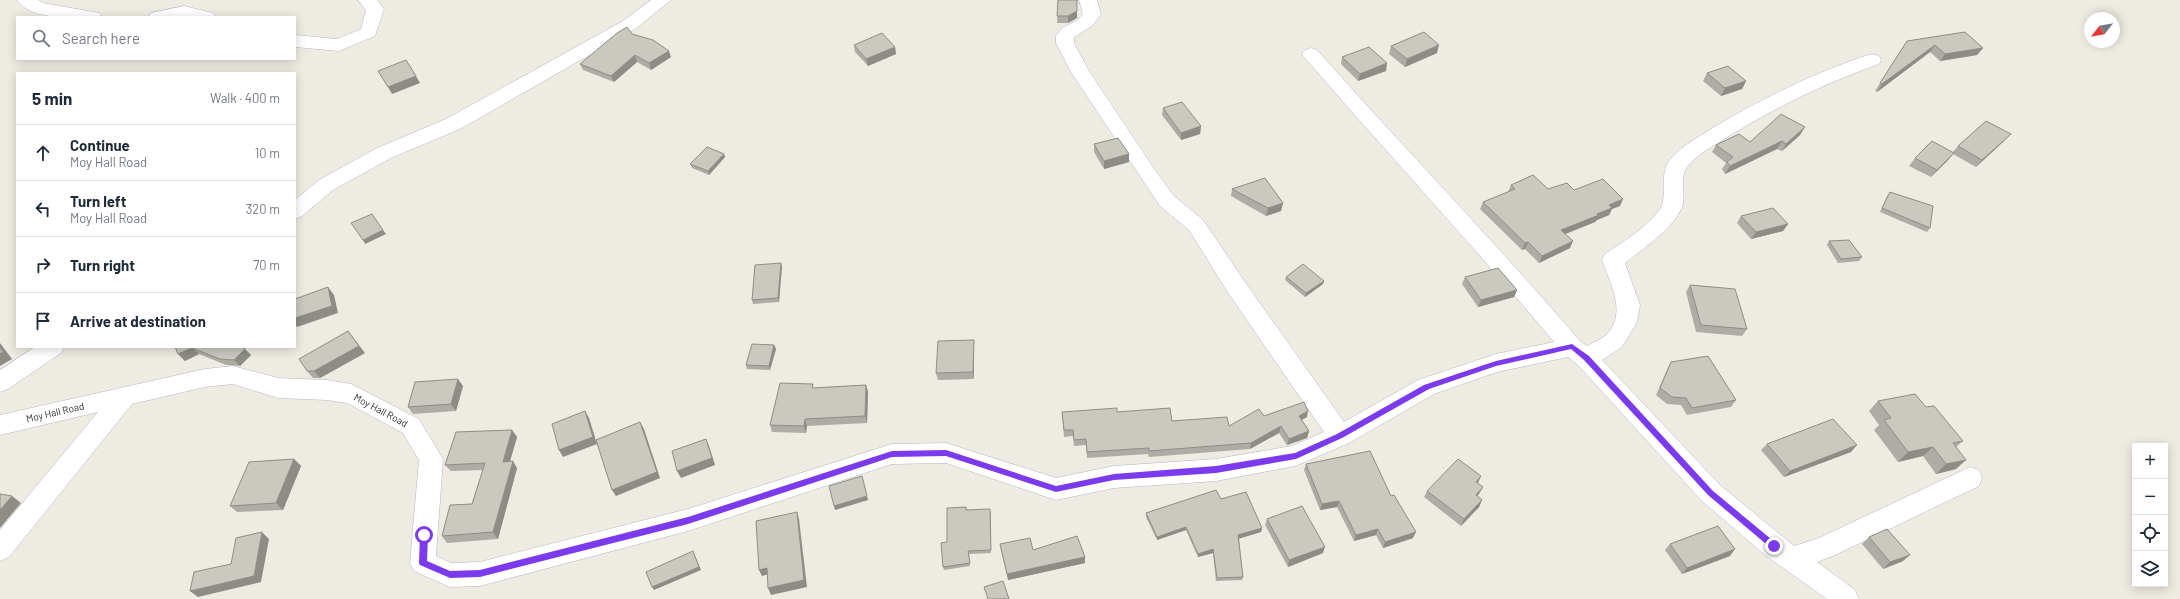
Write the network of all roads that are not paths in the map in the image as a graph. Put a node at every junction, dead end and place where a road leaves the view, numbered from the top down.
1 (26, 0) edge
2 (367, 0) edge
3 (662, 0) edge
4 (1088, 0) edge
5 (87, 16) edge
6 (162, 16) edge
7 (202, 16) edge
8 (296, 41) edge
9 (1311, 54) dead end
10 (1872, 60) dead end
11 (296, 209) edge
12 (51, 348) edge
13 (1579, 352) junction
14 (0, 382) edge
15 (126, 395) junction
16 (0, 425) edge
17 (1340, 436) junction
18 (1970, 478) dead end
19 (0, 549) edge
20 (1792, 560) junction
21 (1846, 599) edge

1 - 5 street
2 - 8 street
3 - 11 street
4 - 17 street
6 - 7 street
9 - 13 street
10 - 13 street, Moy Hall Road
12 - 14 street
13 - 17 street, Moy Hall Road
13 - 20 street
15 - 16 street, Moy Hall Road
15 - 17 street, Moy Hall Road
15 - 19 street
18 - 20 street
20 - 21 street

